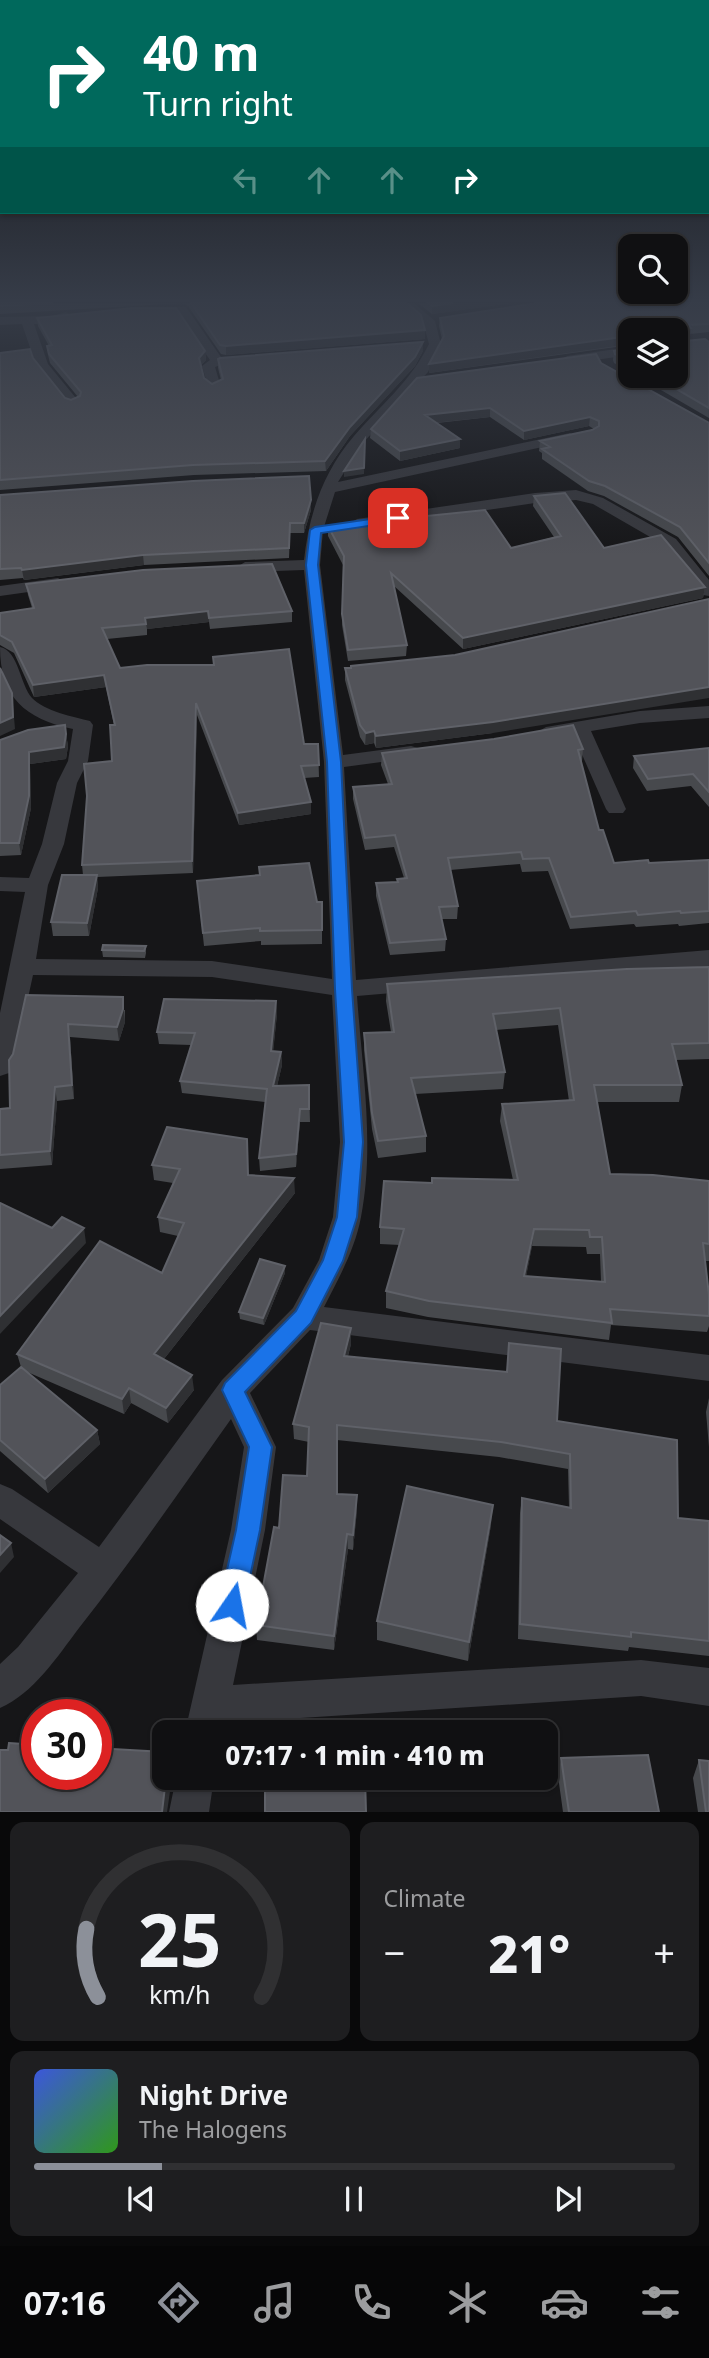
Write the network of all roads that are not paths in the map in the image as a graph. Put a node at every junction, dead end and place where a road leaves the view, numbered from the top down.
1 (61, 388) edge
2 (405, 388) edge
3 (73, 402) edge
4 (590, 433) edge
5 (327, 482) junction
6 (329, 528) junction
7 (312, 565) junction
8 (233, 568) edge
9 (77, 580) edge
10 (709, 590) edge
11 (0, 591) edge
12 (0, 652) edge
13 (348, 670) edge
14 (322, 672) junction
15 (709, 712) edge
16 (59, 720) junction
17 (580, 728) junction
18 (36, 730) edge
19 (532, 736) edge
20 (427, 750) edge
21 (334, 762) junction
22 (616, 809) dead end
23 (0, 884) edge
24 (37, 885) junction
25 (709, 957) edge
26 (23, 967) junction
27 (344, 989) junction
28 (0, 1067) edge
29 (304, 1317) junction
30 (709, 1368) edge
31 (233, 1390) junction
32 (0, 1500) edge
33 (103, 1570) junction
34 (709, 1687) edge
35 (0, 1689) edge
36 (207, 1719) edge
37 (193, 1790) edge
38 (189, 1812) edge

1 - 3 street
2 - 5 street
4 - 5 street
5 - 6 street
6 - 7 street
6 - 10 street
7 - 8 street
7 - 14 street
9 - 11 street
12 - 16 street
13 - 14 street
14 - 21 street
15 - 17 street
16 - 18 street
16 - 24 street
17 - 19 street
17 - 22 street
20 - 21 street
21 - 27 street
23 - 24 street
24 - 26 street
25 - 27 street
26 - 27 street
26 - 28 street
27 - 29 street
29 - 30 street
29 - 31 street
31 - 33 street
31 - 36 street
32 - 33 street
33 - 35 street
34 - 36 street
37 - 38 street

